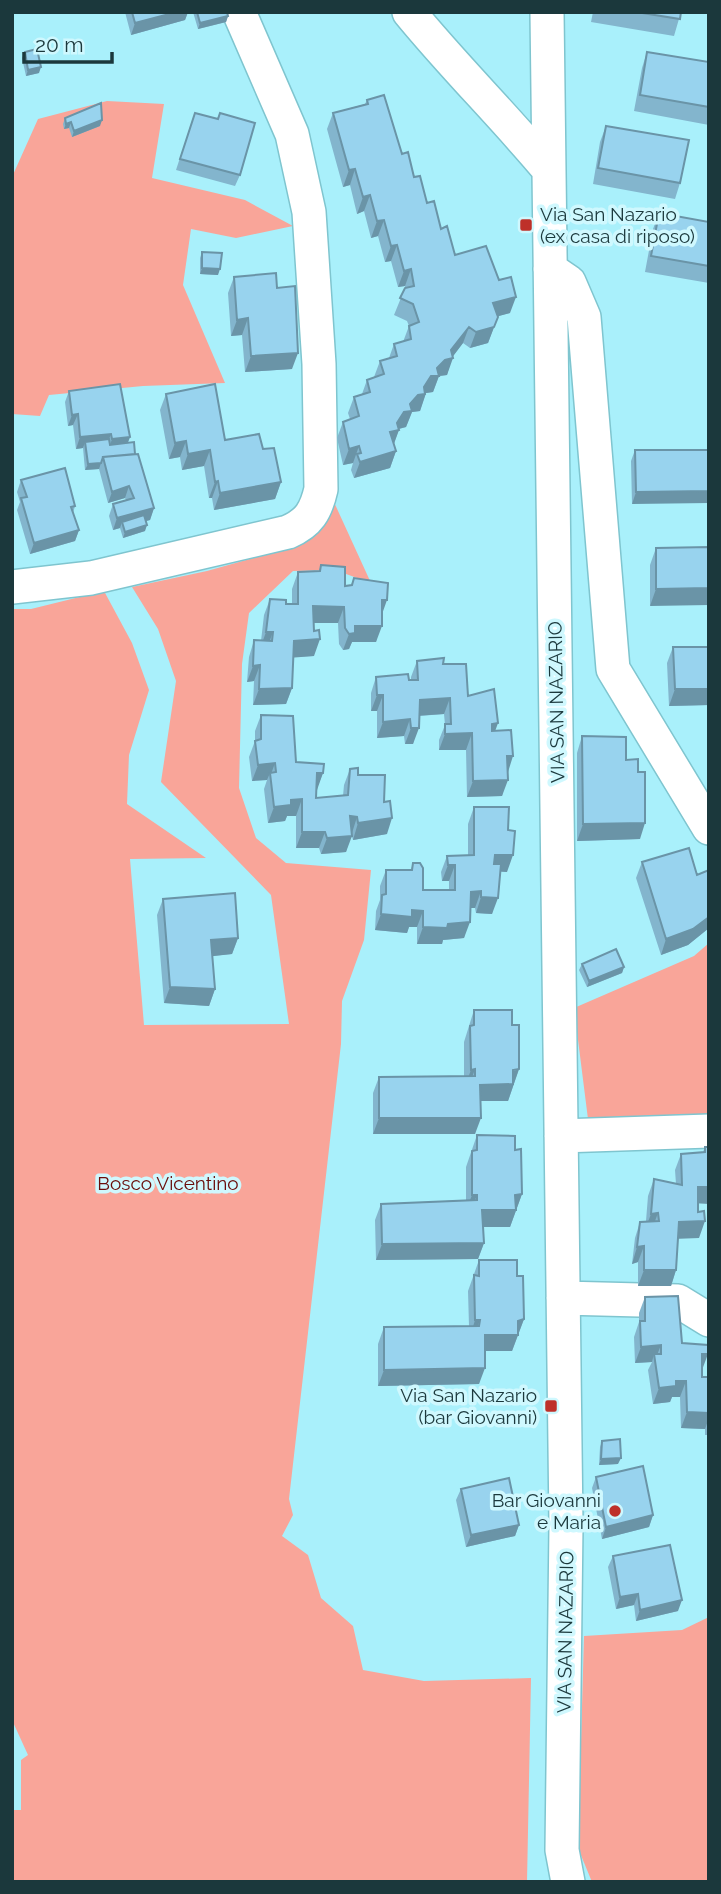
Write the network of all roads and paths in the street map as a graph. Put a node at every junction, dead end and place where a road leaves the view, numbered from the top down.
1 (239, 12) edge
2 (409, 12) edge
3 (547, 12) edge
4 (549, 170) junction
5 (550, 269) junction
6 (12, 587) edge
7 (709, 828) edge
8 (709, 1131) edge
9 (561, 1136) junction
10 (564, 1298) junction
11 (709, 1320) edge
12 (568, 1882) edge

1 - 6 street
2 - 4 street
3 - 4 street, VIA SAN NAZARIO
4 - 5 street, VIA SAN NAZARIO
5 - 7 street
5 - 9 street, VIA SAN NAZARIO
8 - 9 street
9 - 10 street, VIA SAN NAZARIO
10 - 11 street
10 - 12 street, VIA SAN NAZARIO

